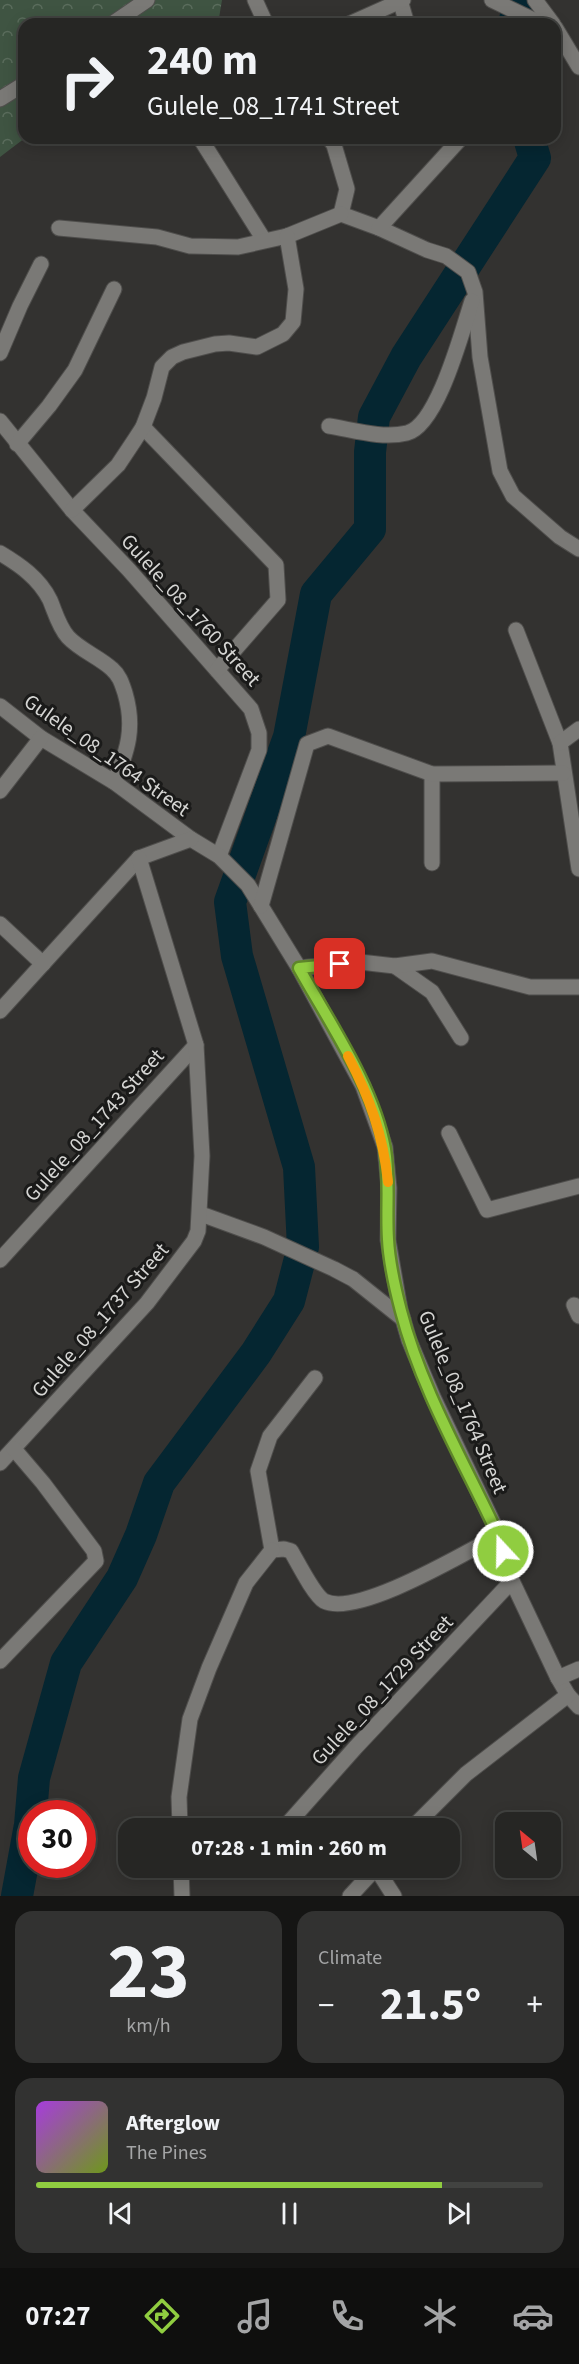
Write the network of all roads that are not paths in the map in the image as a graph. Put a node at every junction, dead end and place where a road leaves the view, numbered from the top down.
1 (147, 0) edge
2 (255, 0) edge
3 (401, 0) edge
4 (492, 0) edge
5 (535, 0) edge
6 (125, 18) edge
7 (263, 18) edge
8 (362, 18) edge
9 (405, 18) edge
10 (530, 18) edge
11 (548, 18) edge
12 (561, 38) edge
13 (579, 67) edge
14 (18, 88) edge
15 (0, 99) edge
16 (204, 144) edge
17 (336, 144) edge
18 (456, 144) edge
19 (341, 214) junction
20 (59, 228) dead end
21 (379, 228) junction
22 (287, 236) junction
23 (264, 240) junction
24 (41, 264) dead end
25 (114, 289) dead end
26 (475, 292) junction
27 (0, 353) edge
28 (0, 421) edge
29 (329, 426) dead end
30 (143, 427) junction
31 (17, 444) junction
32 (72, 510) junction
33 (579, 549) edge
34 (0, 553) edge
35 (516, 630) dead end
36 (217, 670) junction
37 (0, 706) edge
38 (579, 729) edge
39 (41, 738) junction
40 (560, 743) junction
41 (563, 773) junction
42 (432, 774) junction
43 (114, 782) junction
44 (0, 791) edge
45 (191, 838) junction
46 (219, 856) junction
47 (139, 858) junction
48 (432, 863) dead end
49 (579, 869) edge
50 (261, 906) junction
51 (0, 924) edge
52 (43, 964) junction
53 (395, 966) junction
54 (299, 968) junction
55 (579, 987) edge
56 (0, 1011) edge
57 (461, 1038) dead end
58 (196, 1045) junction
59 (448, 1133) dead end
60 (579, 1186) edge
61 (201, 1214) junction
62 (0, 1260) edge
63 (403, 1319) junction
64 (315, 1378) dead end
65 (14, 1449) junction
66 (0, 1463) edge
67 (498, 1535) junction
68 (272, 1550) junction
69 (512, 1581) junction
70 (0, 1661) edge
71 (579, 1669) edge
72 (558, 1678) junction
73 (568, 1695) junction
74 (579, 1707) edge
75 (180, 1818) edge
76 (293, 1818) edge
77 (422, 1818) edge
78 (181, 1878) edge
79 (367, 1878) edge
80 (382, 1878) edge
81 (182, 1896) edge
82 (350, 1896) edge
83 (394, 1896) edge

1 - 6 street
2 - 7 street
3 - 8 street
3 - 9 street
4 - 10 street
5 - 11 street
12 - 13 street
14 - 15 street
16 - 23 street
17 - 19 street
18 - 21 street
19 - 21 street
19 - 22 street
20 - 23 street
21 - 26 street
22 - 23 street
22 - 30 street
24 - 27 street
25 - 31 street
26 - 29 street
26 - 33 street
28 - 31 street, Gulele_08_1760 Street
30 - 32 street
30 - 36 street
31 - 32 street, Gulele_08_1760 Street
32 - 36 street, Gulele_08_1760 Street
34 - 43 street
35 - 40 street
36 - 46 street, Gulele_08_1760 Street
37 - 39 street, Gulele_08_1764 Street
38 - 40 street
39 - 43 street, Gulele_08_1764 Street
39 - 44 street
40 - 41 street
41 - 42 street
41 - 49 street
42 - 48 street
42 - 50 street
43 - 45 street, Gulele_08_1764 Street
45 - 46 street, Gulele_08_1764 Street
45 - 47 street
46 - 50 street, Gulele_08_1764 Street
47 - 52 street
47 - 58 street, Gulele_08_1737 Street
50 - 54 street, Gulele_08_1764 Street
51 - 52 street
52 - 56 street
53 - 54 street
53 - 55 street
53 - 57 street
54 - 63 street, Gulele_08_1764 Street
58 - 61 street, Gulele_08_1737 Street
58 - 62 street, Gulele_08_1743 Street
59 - 60 street
61 - 63 street
61 - 65 street, Gulele_08_1737 Street
63 - 67 street, Gulele_08_1764 Street
64 - 68 street
65 - 66 street, Gulele_08_1737 Street
65 - 70 street
67 - 68 street
67 - 69 street, Gulele_08_1764 Street
68 - 75 street
69 - 72 street, Gulele_08_1764 Street
69 - 76 street, Gulele_08_1729 Street
71 - 72 street
72 - 73 street, Gulele_08_1764 Street
73 - 74 street, Gulele_08_1764 Street
73 - 77 street
78 - 81 street
79 - 82 street
80 - 83 street

